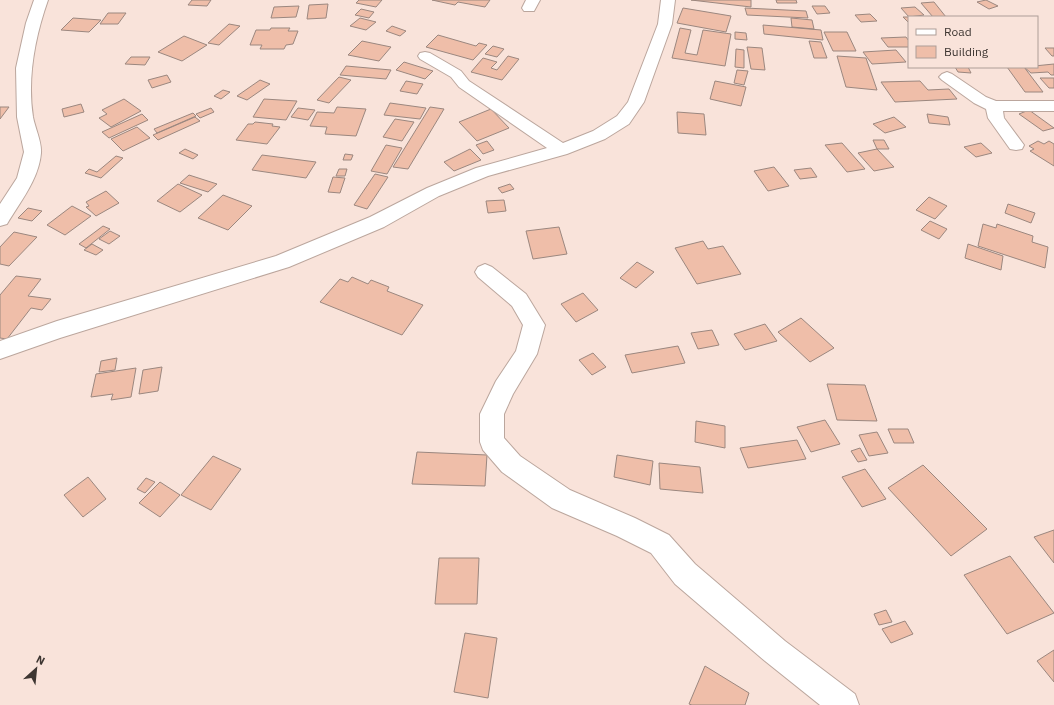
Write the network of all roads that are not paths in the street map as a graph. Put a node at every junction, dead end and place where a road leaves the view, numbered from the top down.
1 (41, 0) edge
2 (668, 0) edge
3 (425, 56) dead end
4 (947, 76) dead end
5 (994, 106) junction
6 (1054, 106) edge
7 (1016, 145) dead end
8 (561, 150) junction
9 (0, 219) edge
10 (486, 272) dead end
11 (0, 350) edge
12 (844, 705) edge

1 - 9 street
2 - 8 street
3 - 8 street
4 - 5 street
5 - 6 street
5 - 7 street
8 - 11 street
10 - 12 street

